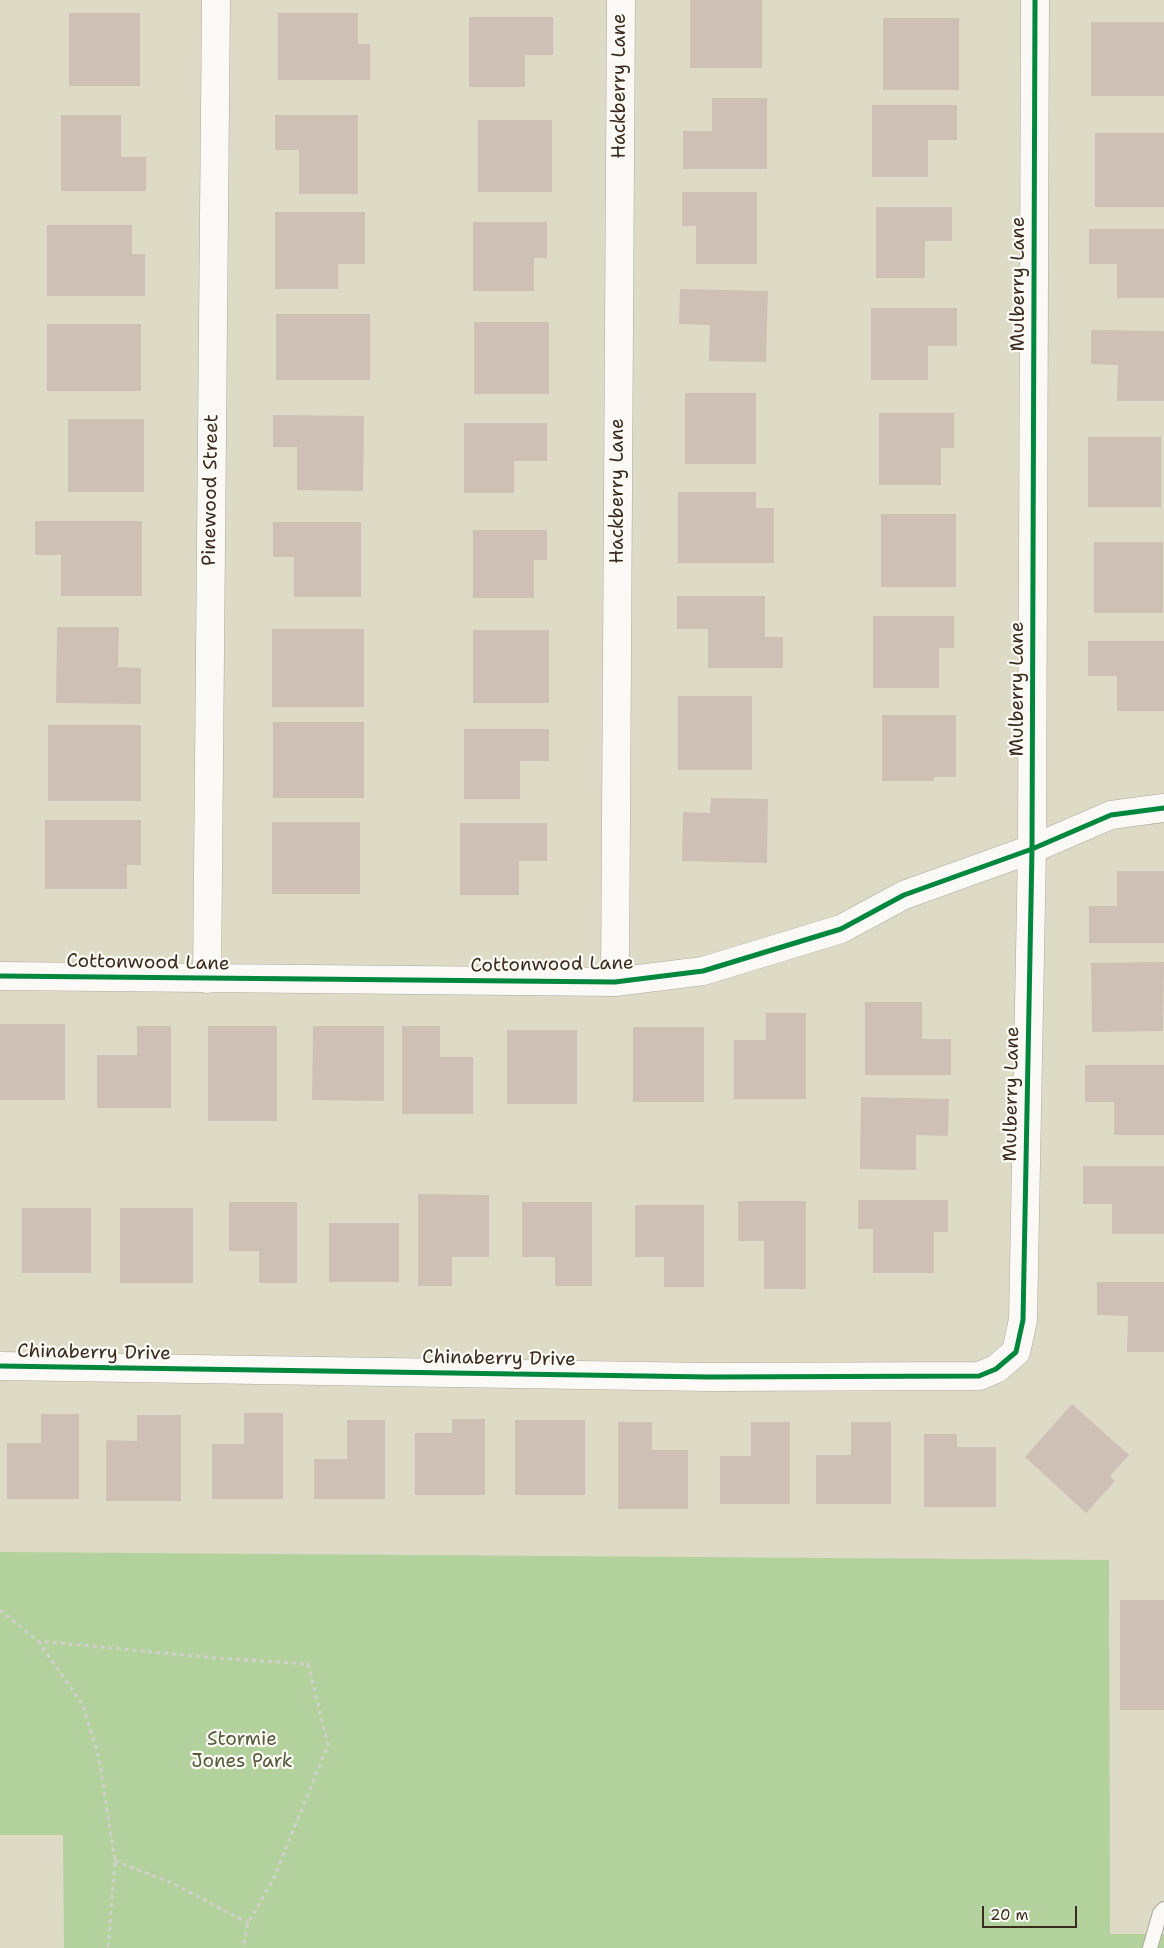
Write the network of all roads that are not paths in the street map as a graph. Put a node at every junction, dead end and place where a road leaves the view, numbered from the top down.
1 (216, 0) edge
2 (621, 0) edge
3 (1035, 0) edge
4 (1164, 808) edge
5 (1032, 849) junction
6 (0, 976) edge
7 (207, 979) junction
8 (615, 982) junction
9 (0, 1366) edge
10 (996, 1368) joint
11 (1164, 1909) edge
12 (1150, 1948) edge

1 - 7 street, Pinewood Street
2 - 8 street, Hackberry Lane
3 - 5 street, Mulberry Lane
4 - 5 street, Cottonwood Lane
5 - 8 street, Cottonwood Lane
5 - 10 street, Mulberry Lane
6 - 7 street, Cottonwood Lane
7 - 8 street, Cottonwood Lane
9 - 10 street, Chinaberry Drive
11 - 12 lane

